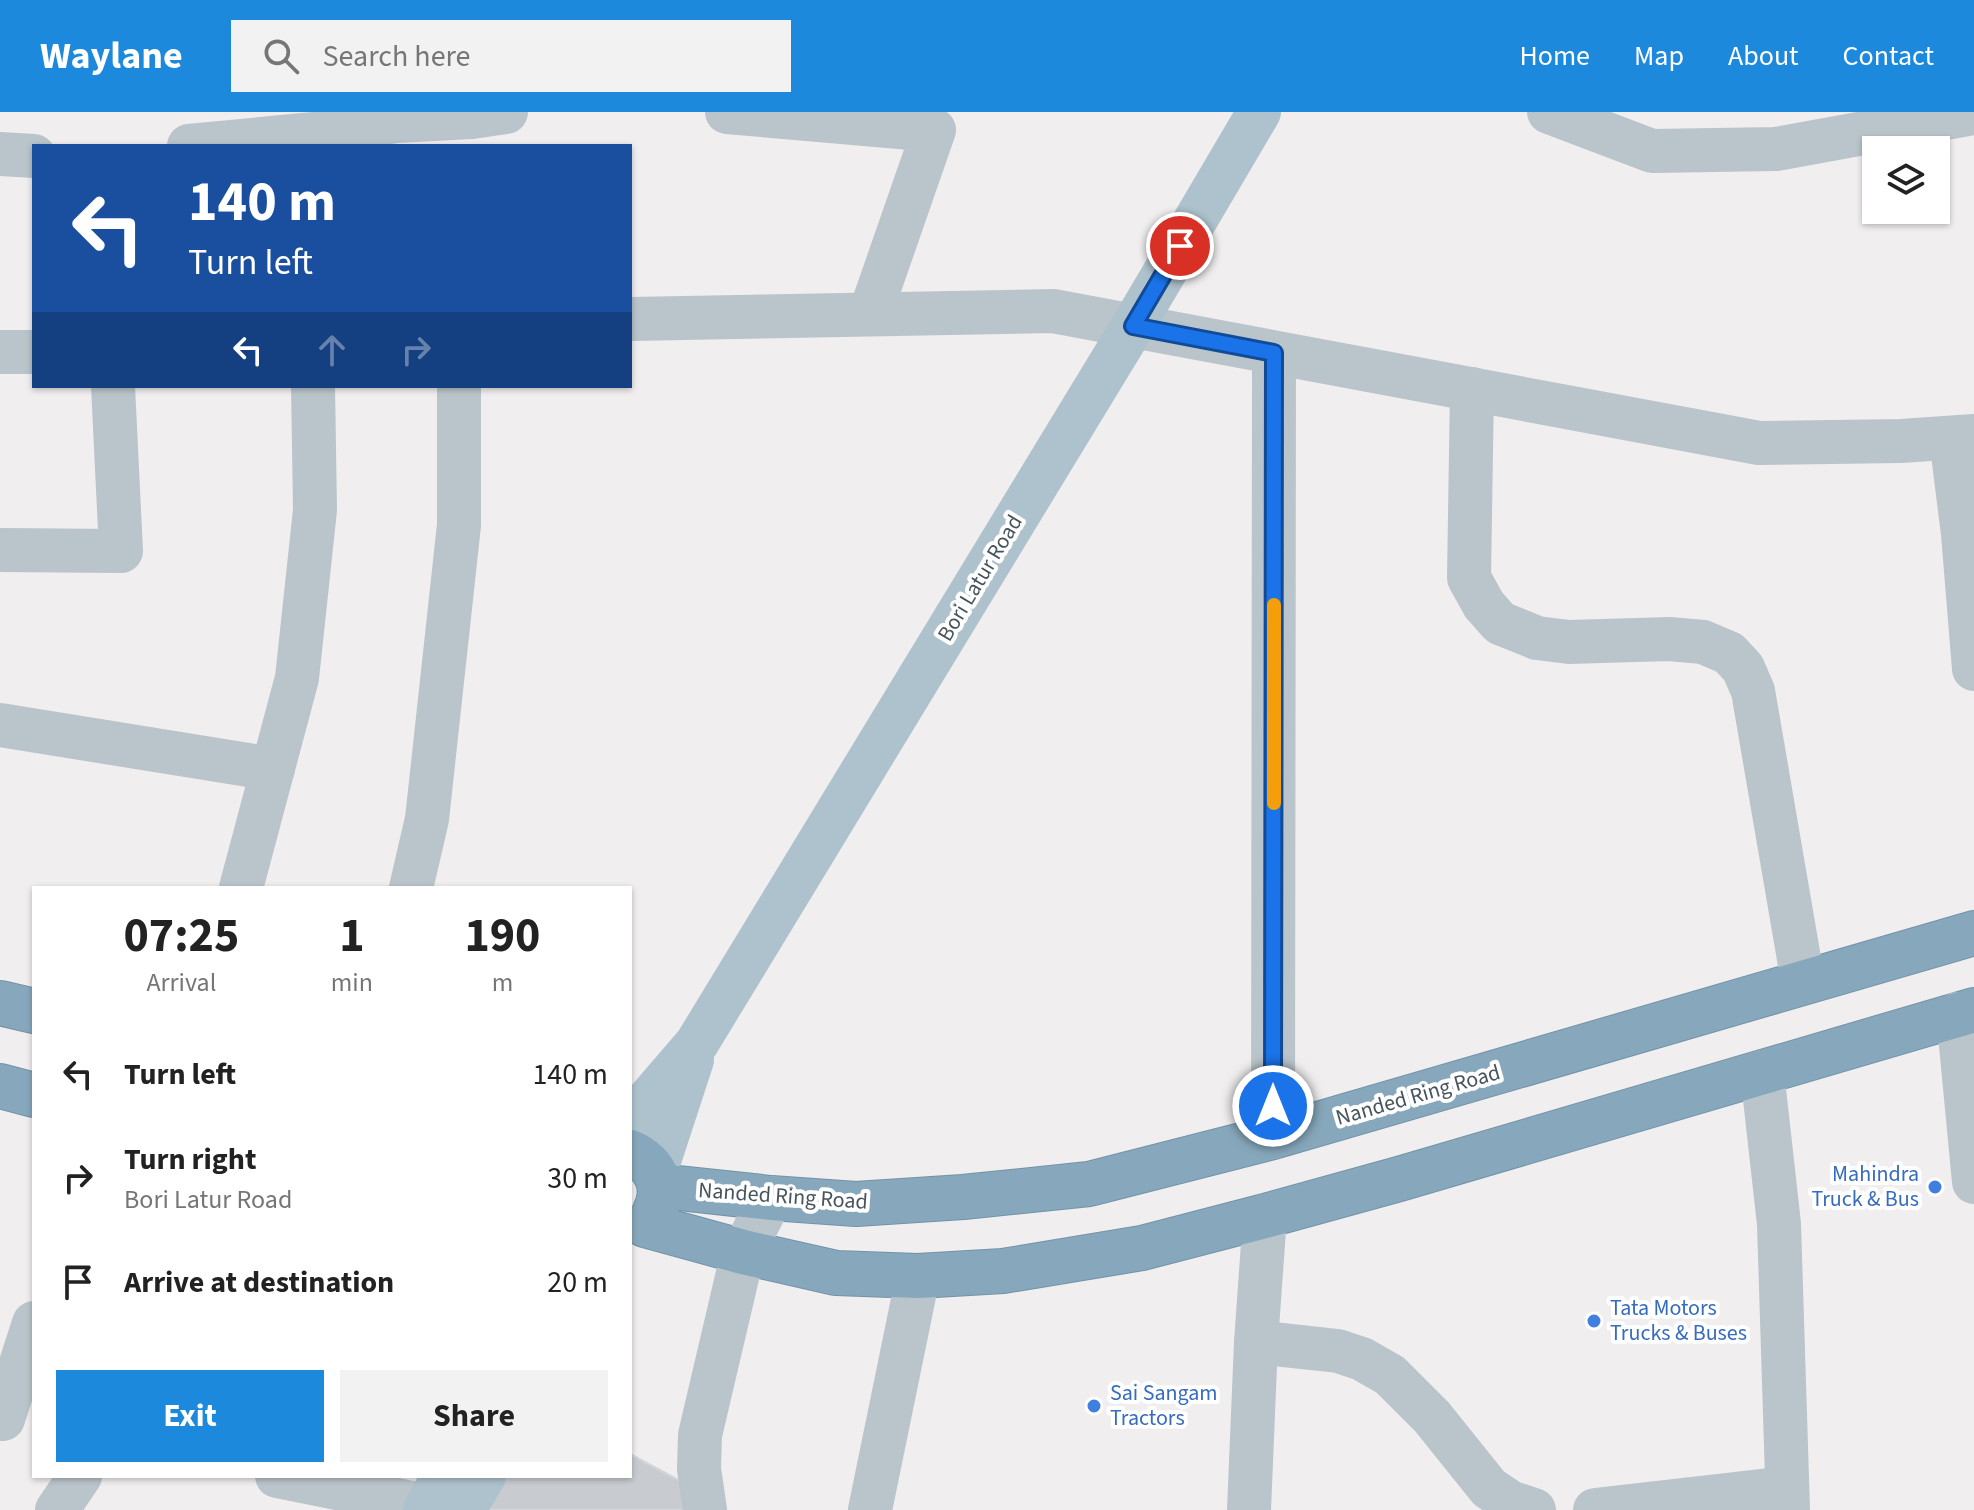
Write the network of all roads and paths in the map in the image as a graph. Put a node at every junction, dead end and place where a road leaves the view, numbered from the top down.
1 (506, 112) edge
2 (727, 112) edge
3 (1259, 112) edge
4 (1549, 112) edge
5 (1974, 113) edge
6 (301, 140) edge
7 (226, 144) edge
8 (0, 154) edge
9 (32, 156) edge
10 (870, 314) junction
11 (632, 319) edge
12 (1133, 326) junction
13 (0, 352) edge
14 (32, 352) edge
15 (1274, 353) junction
16 (113, 388) edge
17 (313, 388) edge
18 (459, 388) edge
19 (1472, 389) junction
20 (1963, 437) edge
21 (0, 550) edge
22 (1974, 669) edge
23 (0, 725) edge
24 (273, 769) junction
25 (242, 886) edge
26 (411, 886) edge
27 (1974, 933) edge
28 (1803, 982) junction
29 (0, 1003) edge
30 (32, 1011) edge
31 (1966, 1012) edge
32 (697, 1043) junction
33 (1762, 1072) junction
34 (0, 1086) edge
35 (32, 1094) edge
36 (632, 1119) edge
37 (1273, 1137) junction
38 (1974, 1182) edge
39 (644, 1194) edge
40 (771, 1198) junction
41 (1265, 1216) junction
42 (743, 1252) junction
43 (918, 1276) junction
44 (32, 1332) edge
45 (1256, 1342) junction
46 (12, 1421) edge
47 (79, 1478) edge
48 (290, 1478) edge
49 (480, 1478) edge
50 (1787, 1499) edge
51 (440, 1501) edge
52 (57, 1510) edge
53 (705, 1510) edge
54 (870, 1510) edge
55 (1249, 1510) edge
56 (1534, 1510) edge
57 (1595, 1510) edge

1 - 6 street
2 - 10 street
3 - 12 main road, Bori Latur Road
4 - 5 street
6 - 7 street
8 - 9 street
10 - 11 street
10 - 12 street
12 - 15 street
12 - 32 main road, Bori Latur Road
13 - 14 street
15 - 19 street
15 - 37 street
16 - 21 street
17 - 24 street
18 - 26 street
19 - 20 street
19 - 28 street
20 - 22 street
23 - 24 street
24 - 25 street
27 - 28 highway, Nanded Ring Road
28 - 37 highway, Nanded Ring Road
29 - 30 highway
31 - 33 highway
31 - 38 street
32 - 36 main road, Bori Latur Road
32 - 39 main road, Bori Latur Road
33 - 41 highway
33 - 50 street
34 - 35 highway
37 - 40 highway, Nanded Ring Road
39 - 40 highway, Nanded Ring Road
39 - 42 highway
40 - 42 street
41 - 43 highway
41 - 45 street
42 - 43 highway
42 - 53 street
43 - 54 street
44 - 46 street
45 - 55 street
45 - 56 street
47 - 52 street
48 - 51 street
49 - 51 main road
50 - 57 street

